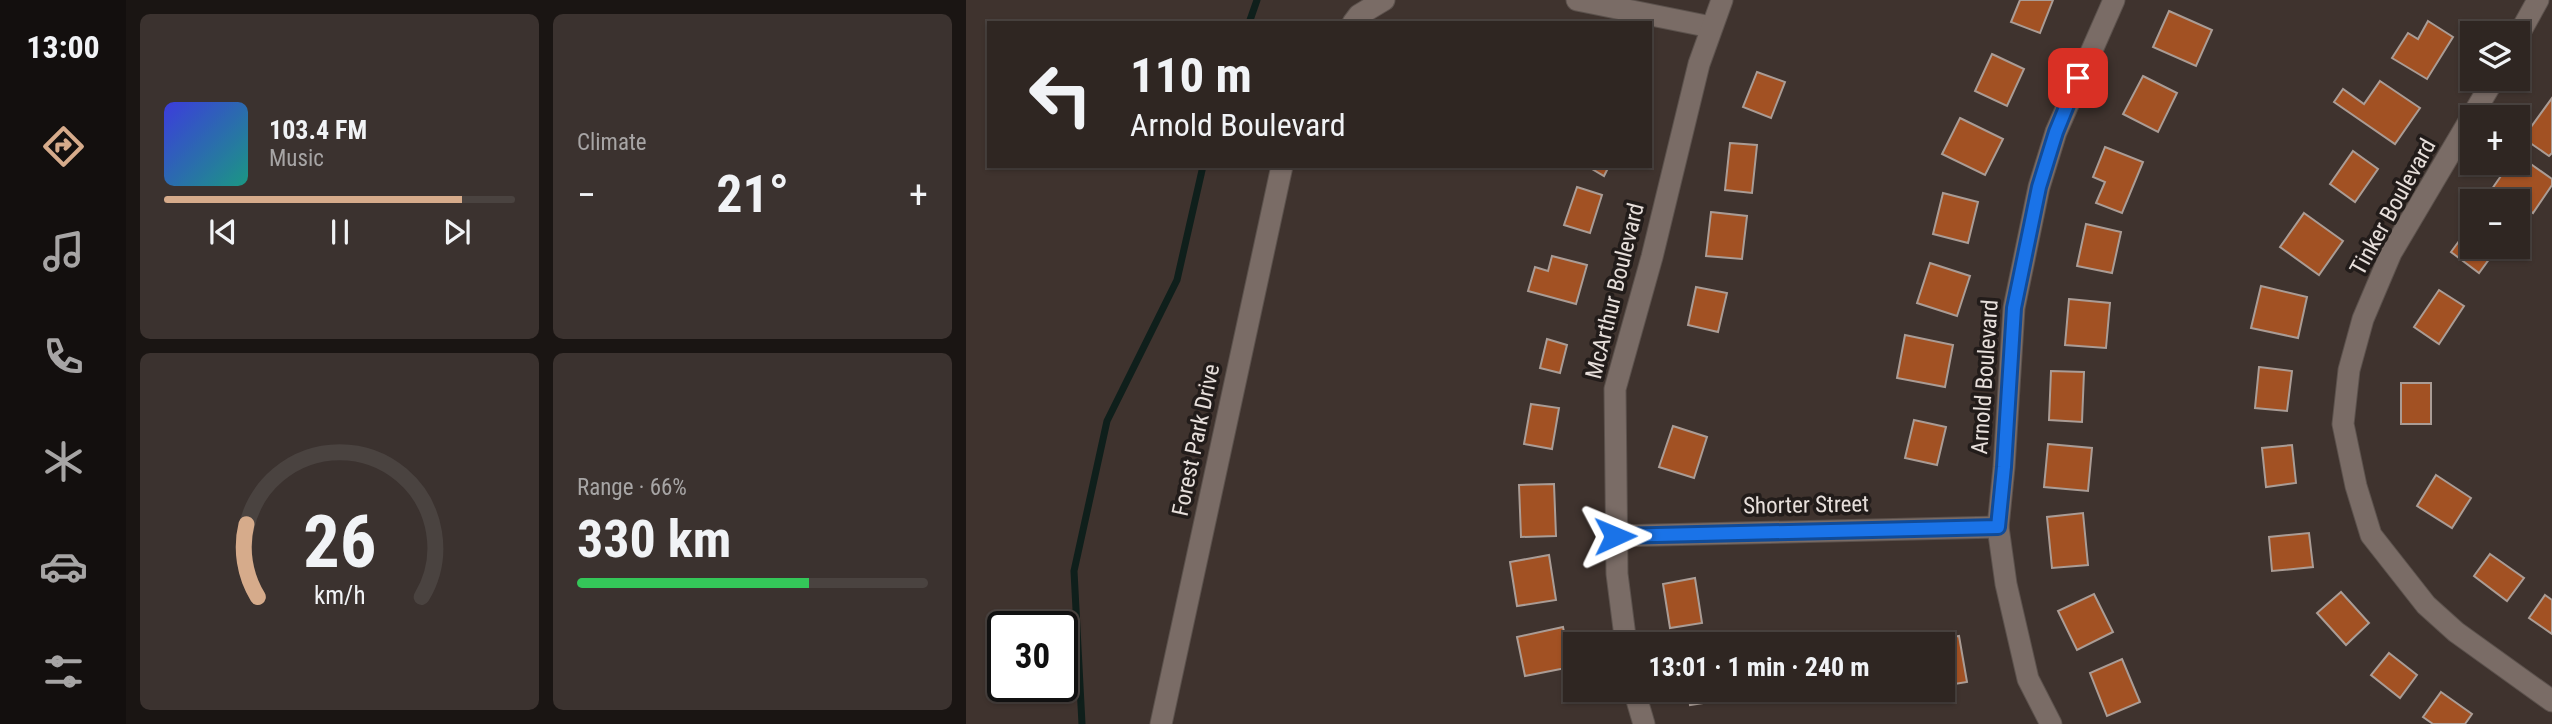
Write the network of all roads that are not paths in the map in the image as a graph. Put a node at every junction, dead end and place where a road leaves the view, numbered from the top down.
1 (1384, 0) edge
2 (1577, 0) edge
3 (1722, 0) edge
4 (2114, 0) edge
5 (2538, 0) edge
6 (1354, 21) edge
7 (2526, 21) edge
8 (1711, 27) junction
9 (2487, 91) edge
10 (1282, 168) edge
11 (1998, 527) junction
12 (1615, 536) junction
13 (1624, 632) edge
14 (2552, 701) edge
15 (1638, 702) edge
16 (1161, 724) edge
17 (1644, 724) edge
18 (2051, 724) edge

1 - 6 street
2 - 8 street
3 - 8 street, McArthur Boulevard
4 - 11 street, Arnold Boulevard
5 - 7 street
8 - 12 street, McArthur Boulevard
9 - 14 street, Tinker Boulevard
10 - 16 street, Forest Park Drive
11 - 12 street, Shorter Street
11 - 18 street, Arnold Boulevard
12 - 13 street, McArthur Boulevard
15 - 17 street

